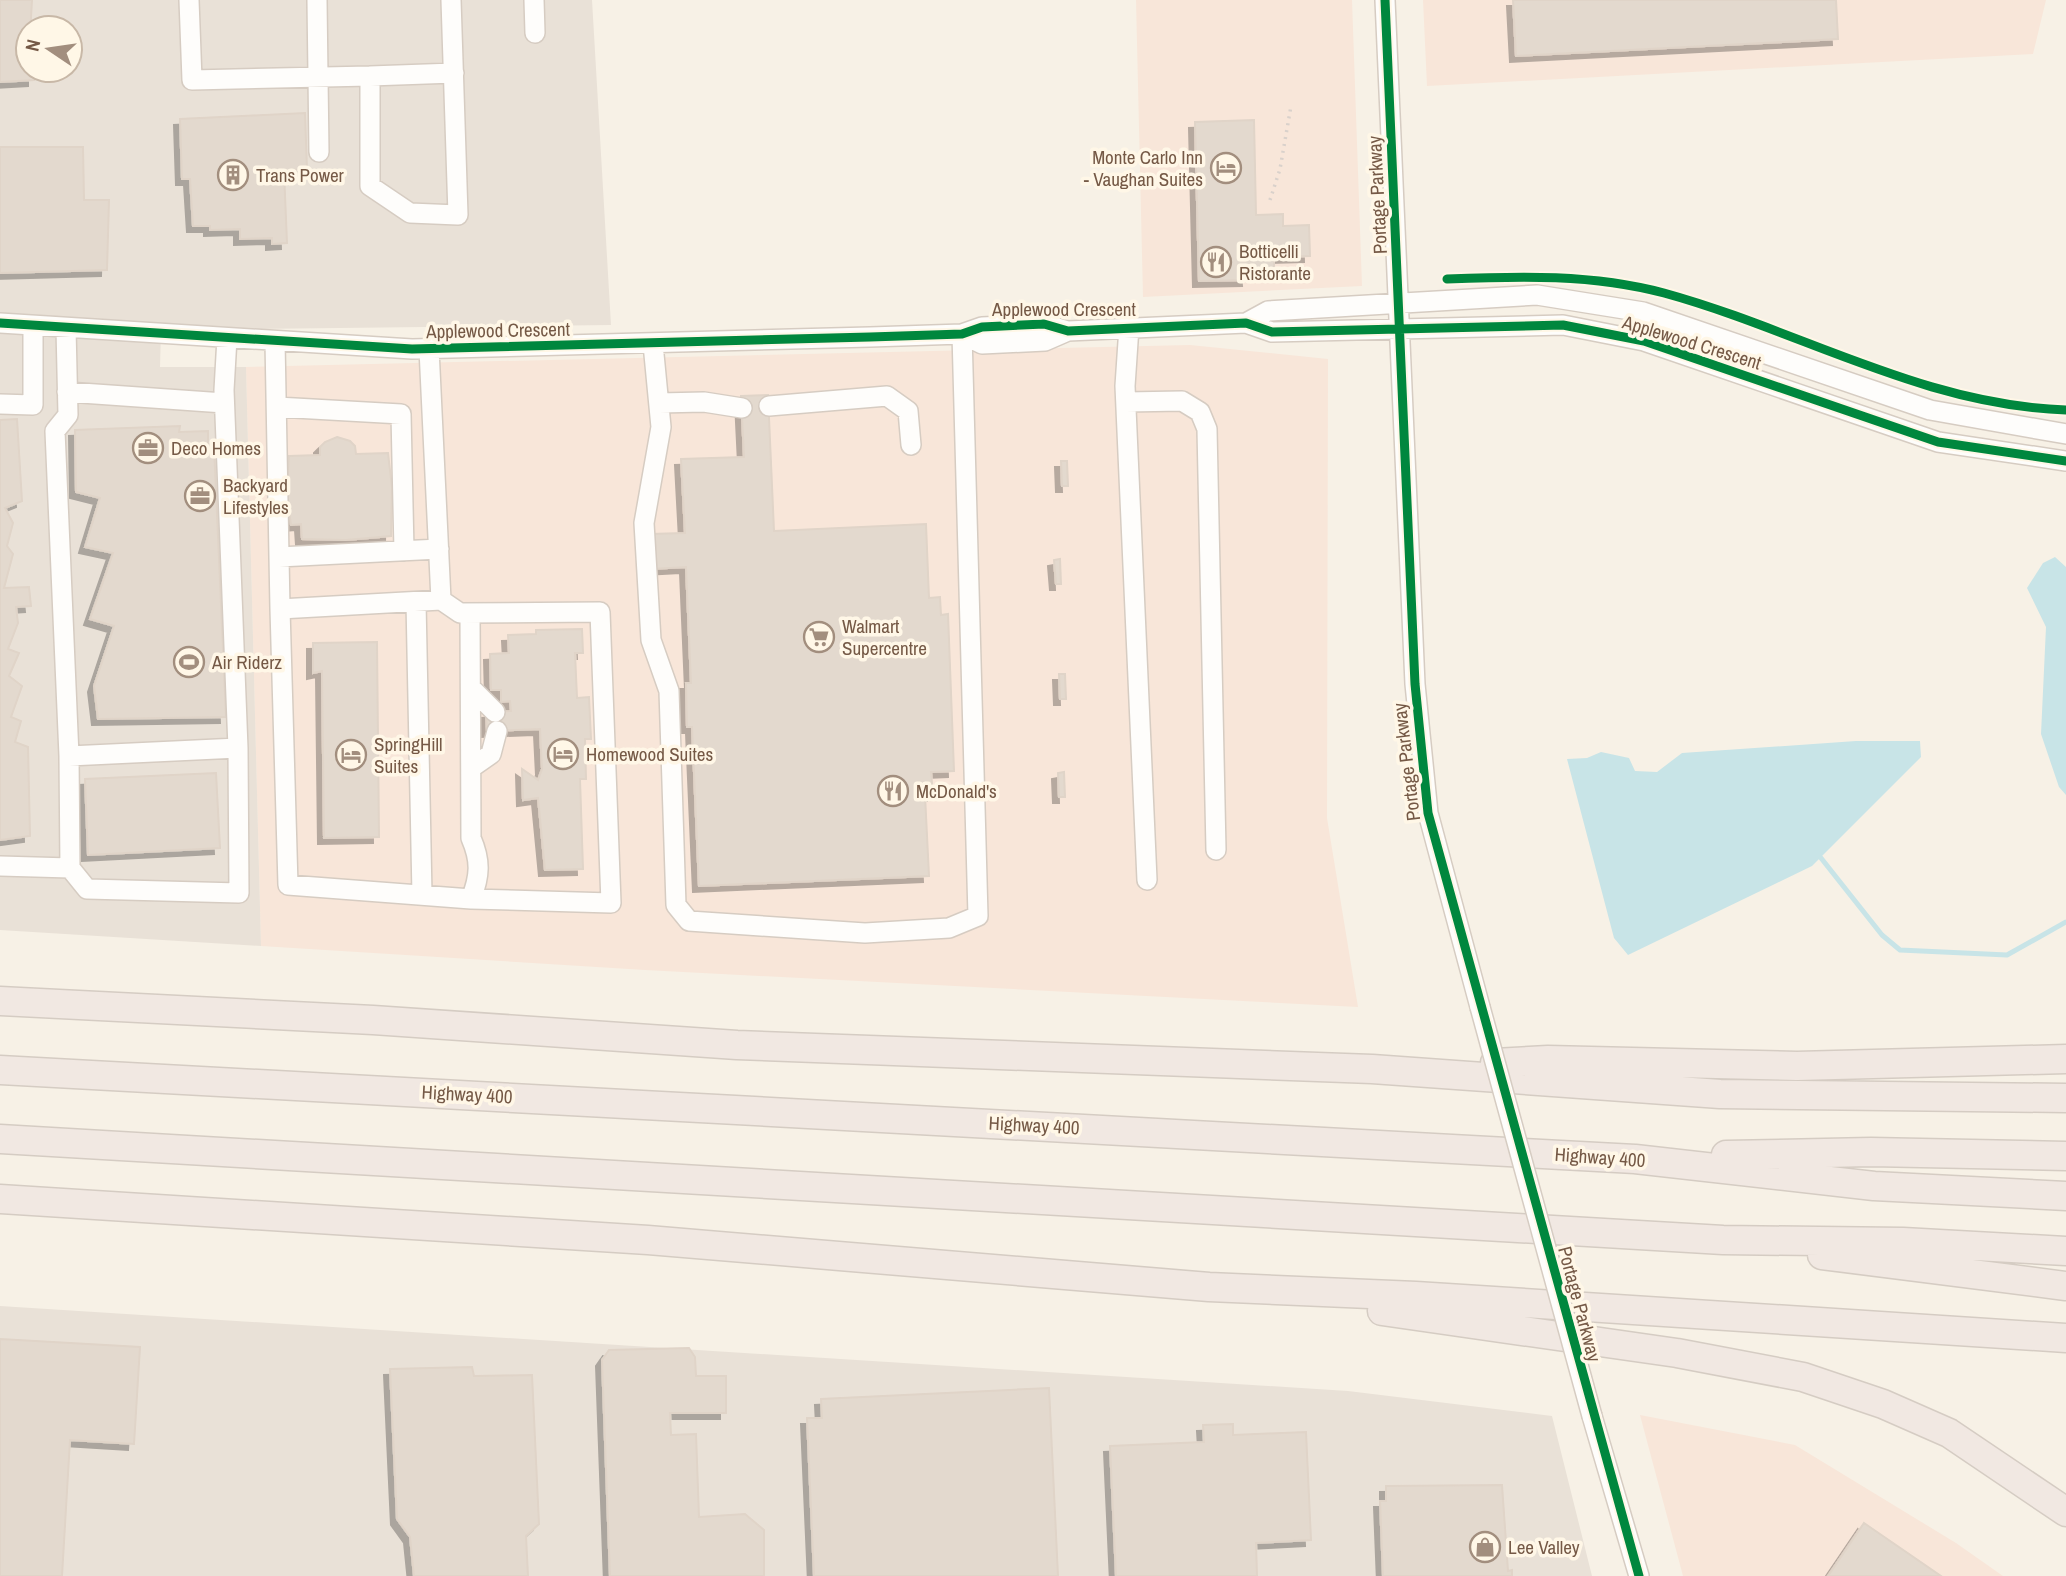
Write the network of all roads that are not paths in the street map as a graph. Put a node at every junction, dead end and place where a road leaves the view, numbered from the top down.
1 (189, 0) edge
2 (317, 0) edge
3 (451, 0) edge
4 (534, 0) edge
5 (1385, 0) edge
6 (535, 33) dead end
7 (454, 73) junction
8 (316, 76) junction
9 (370, 76) junction
10 (319, 152) dead end
11 (1400, 305) junction
12 (0, 323) edge
13 (1246, 323) junction
14 (33, 326) junction
15 (1129, 327) junction
16 (66, 328) junction
17 (1401, 328) junction
18 (962, 334) junction
19 (227, 338) junction
20 (275, 341) junction
21 (653, 344) junction
22 (429, 349) junction
23 (67, 391) junction
24 (1126, 402) junction
25 (224, 403) junction
26 (659, 403) junction
27 (0, 404) edge
28 (33, 405) junction
29 (769, 406) dead end
30 (277, 407) junction
31 (742, 408) dead end
32 (55, 431) junction
33 (2066, 434) edge
34 (911, 445) dead end
35 (2066, 461) edge
36 (439, 549) junction
37 (404, 551) junction
38 (279, 557) junction
39 (441, 600) junction
40 (416, 602) junction
41 (280, 609) junction
42 (470, 613) junction
43 (471, 688) junction
44 (237, 748) junction
45 (69, 756) junction
46 (471, 768) junction
47 (1216, 850) dead end
48 (0, 866) edge
49 (70, 867) junction
50 (1147, 880) dead end
51 (422, 895) junction
52 (471, 899) junction
53 (0, 1001) edge
54 (2066, 1059) edge
55 (1372, 1069) junction
56 (0, 1070) edge
57 (2066, 1098) edge
58 (0, 1139) edge
59 (2066, 1156) edge
60 (1634, 1159) junction
61 (2066, 1196) edge
62 (0, 1199) edge
63 (1723, 1240) junction
64 (2066, 1251) edge
65 (2066, 1286) edge
66 (1209, 1287) junction
67 (2066, 1338) edge
68 (2066, 1512) edge
69 (1639, 1576) edge

1 - 8 street
2 - 8 street
3 - 7 street
4 - 6 street
5 - 11 street, Portage Parkway
7 - 9 street
7 - 9 street
8 - 9 street
8 - 10 street
11 - 13 street, Applewood Crescent
11 - 17 street, Portage Parkway
11 - 33 street, Applewood Crescent
12 - 14 street, Applewood Crescent
13 - 15 street, Applewood Crescent
13 - 17 street, Applewood Crescent
14 - 16 street, Applewood Crescent
14 - 28 street
15 - 18 street, Applewood Crescent
15 - 24 street
16 - 19 street, Applewood Crescent
16 - 23 street
17 - 35 street, Applewood Crescent
17 - 69 street, Portage Parkway, bridge
18 - 21 street, Applewood Crescent
18 - 26 street
19 - 20 street, Applewood Crescent
19 - 25 street
20 - 22 street, Applewood Crescent
20 - 30 street
21 - 22 street, Applewood Crescent
21 - 26 street
22 - 36 street
23 - 25 street
23 - 32 street
24 - 47 street
24 - 50 street
25 - 44 street
26 - 31 street
27 - 28 street
28 - 32 street
29 - 34 street
30 - 37 street
30 - 38 street
32 - 45 street
36 - 37 street
36 - 39 street
37 - 38 street
38 - 41 street
39 - 40 street
39 - 42 street
40 - 41 street
40 - 51 street
41 - 51 street
42 - 43 street
42 - 52 street
43 - 46 street
43 - 46 street
44 - 45 street
44 - 49 street
45 - 49 street
46 - 52 street
48 - 49 street
51 - 52 street
53 - 55 highway
54 - 55 highway
55 - 57 highway
56 - 60 highway, Highway 400
58 - 63 highway
59 - 60 highway
60 - 61 highway, Highway 400
62 - 66 highway
63 - 64 highway
63 - 65 highway
66 - 67 highway
66 - 68 highway

